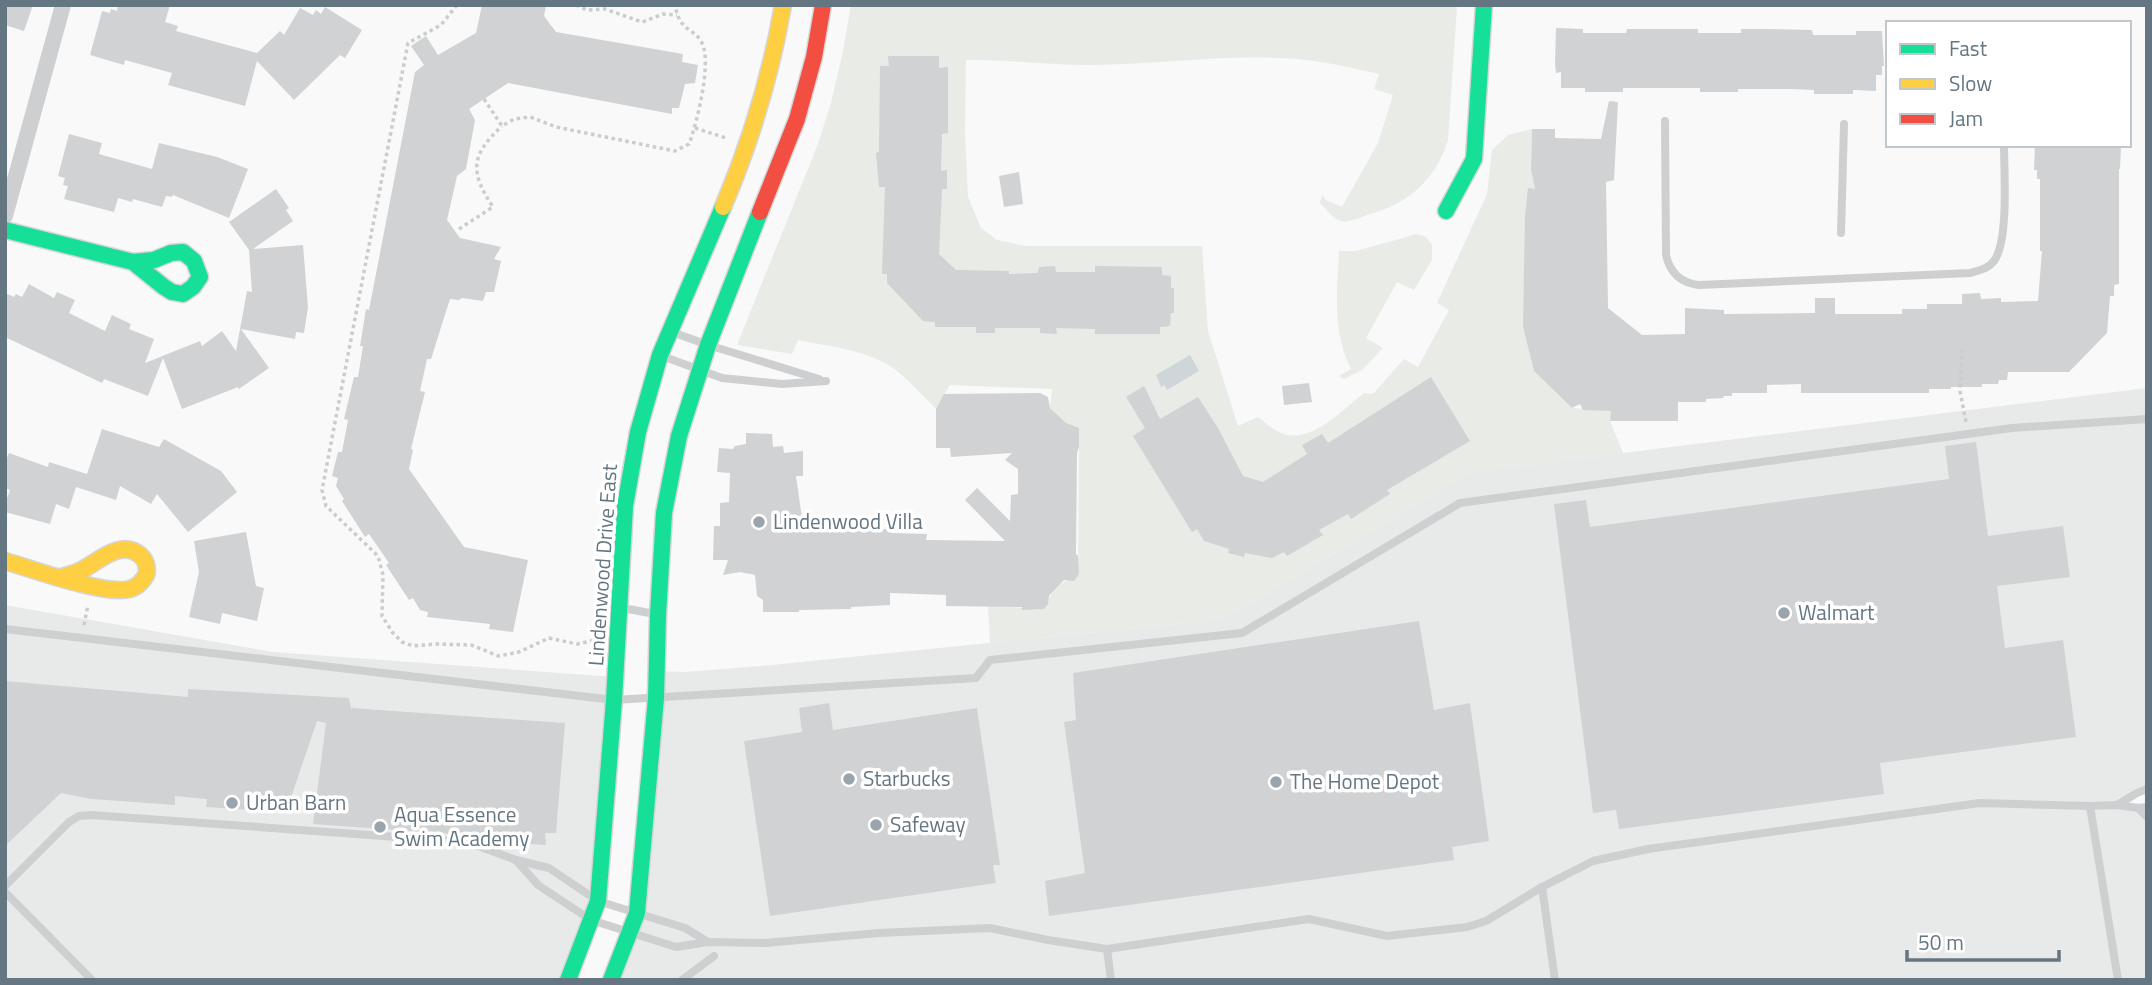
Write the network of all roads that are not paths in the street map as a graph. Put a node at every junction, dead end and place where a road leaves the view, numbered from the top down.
1 (63, 5) edge
2 (783, 5) edge
3 (823, 5) edge
4 (1484, 5) edge
5 (1665, 121) dead end
6 (1844, 124) dead end
7 (2004, 147) edge
8 (1446, 211) dead end
9 (5, 216) edge
10 (5, 230) edge
11 (1841, 233) dead end
12 (133, 262) dead end
13 (670, 331) junction
14 (708, 345) junction
15 (660, 355) junction
16 (699, 370) junction
17 (2147, 419) edge
18 (5, 561) edge
19 (62, 577) junction
20 (619, 608) junction
21 (658, 615) junction
22 (5, 629) edge
23 (656, 698) junction
24 (614, 700) junction
25 (2147, 789) edge
26 (2117, 805) junction
27 (2090, 806) junction
28 (2142, 808) edge
29 (2147, 817) edge
30 (516, 860) junction
31 (5, 886) edge
32 (1542, 887) junction
33 (5, 892) edge
34 (598, 901) junction
35 (637, 913) junction
36 (591, 920) junction
37 (629, 932) junction
38 (708, 942) junction
39 (1107, 948) junction
40 (714, 956) dead end
41 (92, 980) edge
42 (568, 980) edge
43 (611, 980) edge
44 (682, 980) edge
45 (1111, 980) edge
46 (1555, 980) edge
47 (2118, 980) edge

1 - 9 street
2 - 13 street, Lindenwood Drive East
3 - 14 street
4 - 8 street
5 - 7 lane
6 - 11 lane
10 - 12 street
13 - 14 lane
13 - 15 street, Lindenwood Drive East
14 - 16 street
14 - 16 lane
15 - 16 lane
15 - 20 street, Lindenwood Drive East
16 - 21 street
17 - 23 lane
18 - 19 street
19 - 19 street
20 - 21 lane
20 - 24 street, Lindenwood Drive East
21 - 23 street
22 - 24 lane
23 - 24 lane
23 - 35 street
24 - 34 street, Lindenwood Drive East
25 - 26 lane
26 - 27 lane
26 - 28 lane
27 - 32 lane
27 - 47 lane
28 - 29 lane
30 - 31 lane
30 - 34 lane
30 - 36 lane
32 - 39 lane
32 - 46 lane
33 - 41 lane
34 - 35 lane
34 - 36 street, Lindenwood Drive East
35 - 37 street
35 - 38 lane
36 - 37 lane
36 - 42 street, Lindenwood Drive East
37 - 38 lane
37 - 43 street
38 - 39 lane
39 - 45 lane
40 - 44 lane

